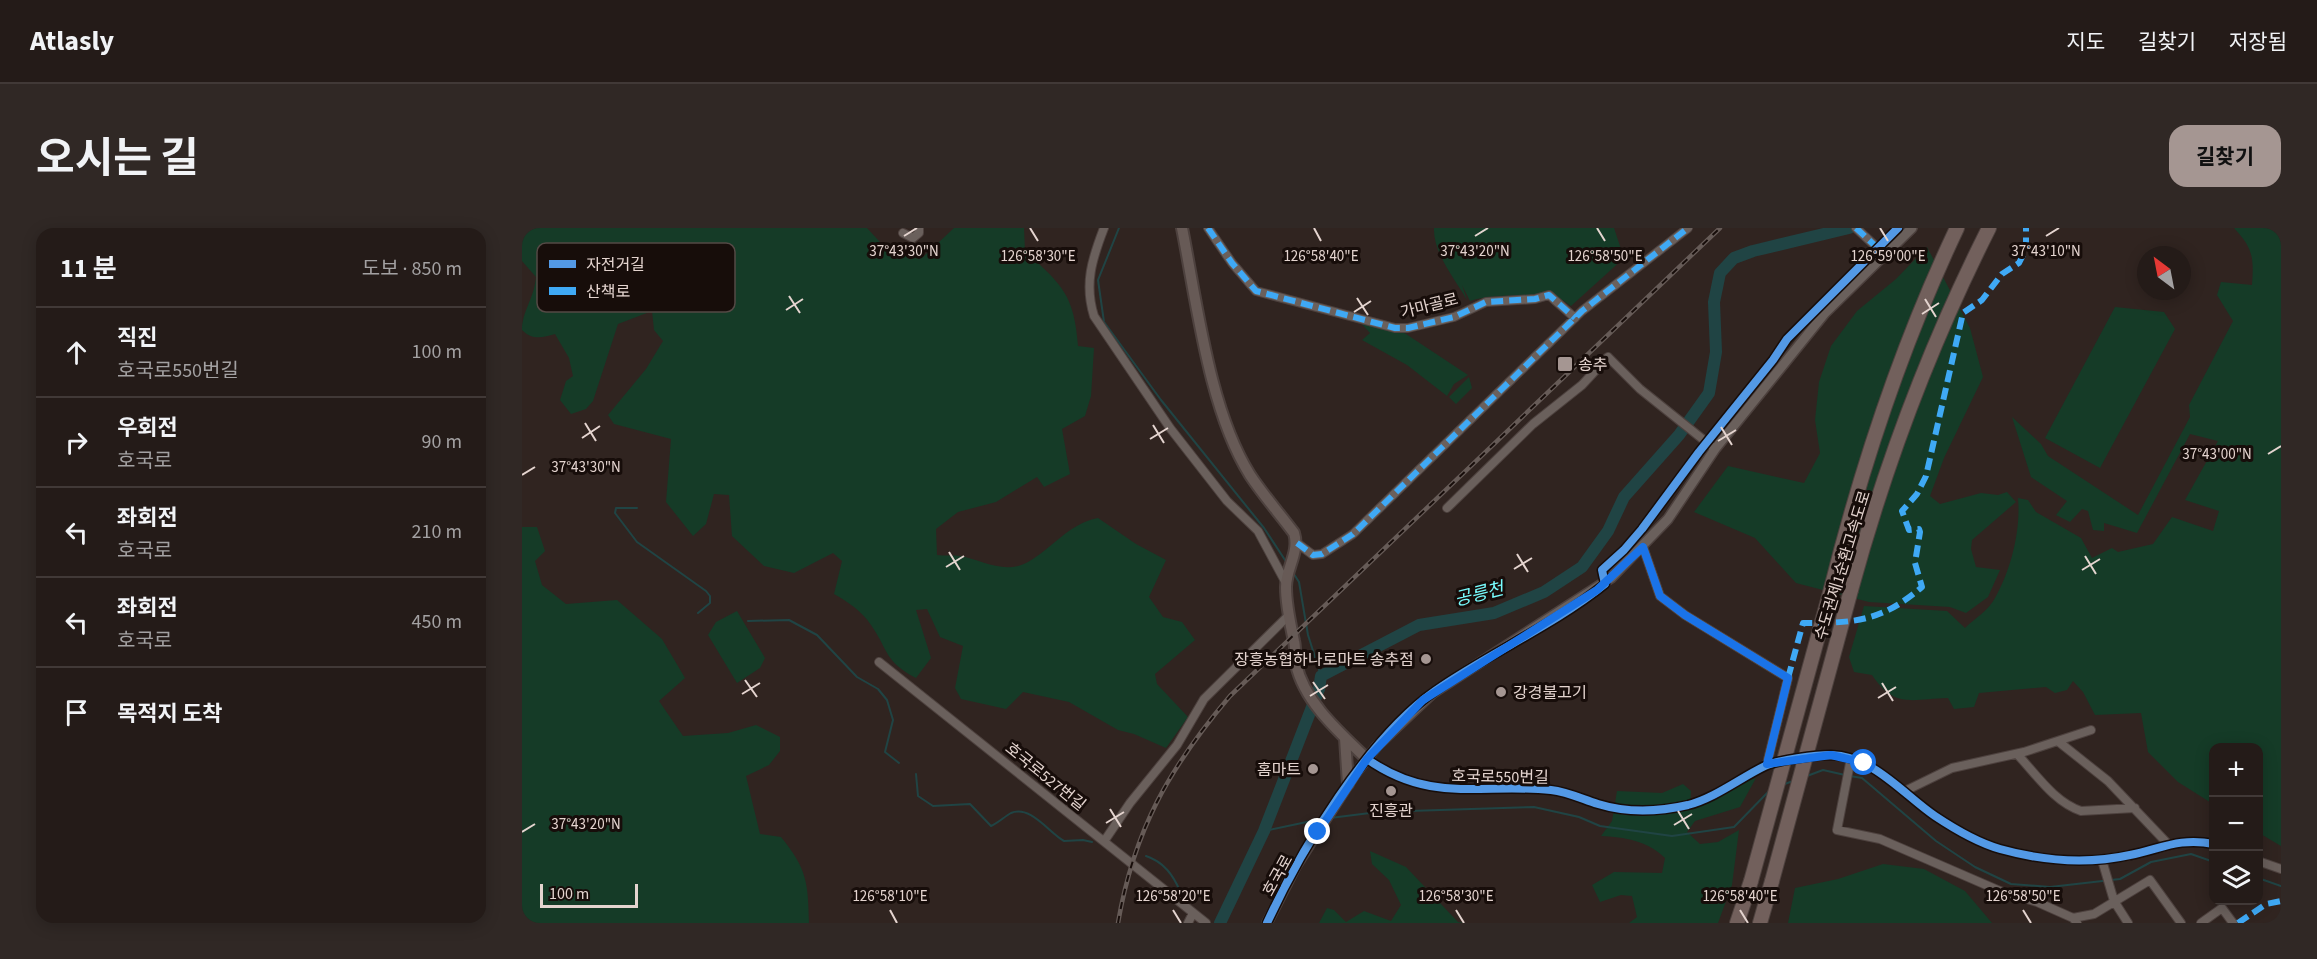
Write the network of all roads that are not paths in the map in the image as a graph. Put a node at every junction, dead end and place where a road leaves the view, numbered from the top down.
1 (919, 228) edge
2 (1104, 228) edge
3 (1182, 228) edge
4 (1208, 228) edge
5 (1688, 228) edge
6 (1856, 228) edge
7 (1912, 228) edge
8 (1957, 228) edge
9 (1989, 228) edge
10 (903, 233) dead end
11 (1885, 255) junction
12 (1575, 318) junction
13 (1715, 449) junction
14 (1447, 508) dead end
15 (1296, 546) junction
16 (1643, 547) junction
17 (1286, 583) junction
18 (1287, 617) junction
19 (879, 662) dead end
20 (2091, 730) dead end
21 (1345, 738) junction
22 (2059, 742) junction
23 (2017, 754) junction
24 (1851, 758) junction
25 (1367, 759) junction
26 (1767, 764) junction
27 (1348, 784) junction
28 (1905, 791) junction
29 (2135, 808) junction
30 (1105, 840) junction
31 (2167, 843) junction
32 (2209, 843) edge
33 (2263, 862) edge
34 (2102, 863) junction
35 (2281, 869) edge
36 (2113, 898) junction
37 (1193, 913) junction
38 (2075, 921) edge
39 (1188, 923) edge
40 (1206, 923) edge
41 (1268, 923) edge
42 (1737, 923) edge
43 (1760, 923) edge
44 (2128, 923) edge
45 (2181, 923) edge
46 (2201, 923) edge
47 (2232, 923) edge

1 - 10 street
2 - 17 street
3 - 15 main road
4 - 12 street, 가마골로
5 - 12 street
6 - 11 street
7 - 11 street, 호국로
8 - 42 highway, 수도권제1순환고속도로, bridge
9 - 43 highway, 수도권제1순환고속도로, bridge
11 - 13 street, 호국로
12 - 15 street
13 - 14 street
13 - 16 street, 호국로
15 - 17 main road
16 - 25 street, 호국로
16 - 26 street
17 - 18 main road
18 - 21 main road
18 - 30 street
19 - 30 street, 호국로527번길
20 - 22 street
21 - 25 main road
21 - 27 main road
22 - 23 street
22 - 29 street
23 - 28 street
23 - 29 street
24 - 26 street, 호국로550번길
24 - 28 street, 호국로550번길
24 - 38 street
25 - 26 street, 호국로550번길
25 - 27 street, 호국로
27 - 41 street, 호국로
28 - 34 street, 호국로550번길
29 - 31 street
30 - 37 street, 호국로527번길
31 - 32 street, 호국로550번길
31 - 34 street, 호국로550번길
33 - 35 street
34 - 36 street
36 - 38 street
36 - 44 street
36 - 45 street
37 - 39 street
37 - 40 street, 호국로527번길
46 - 47 street

